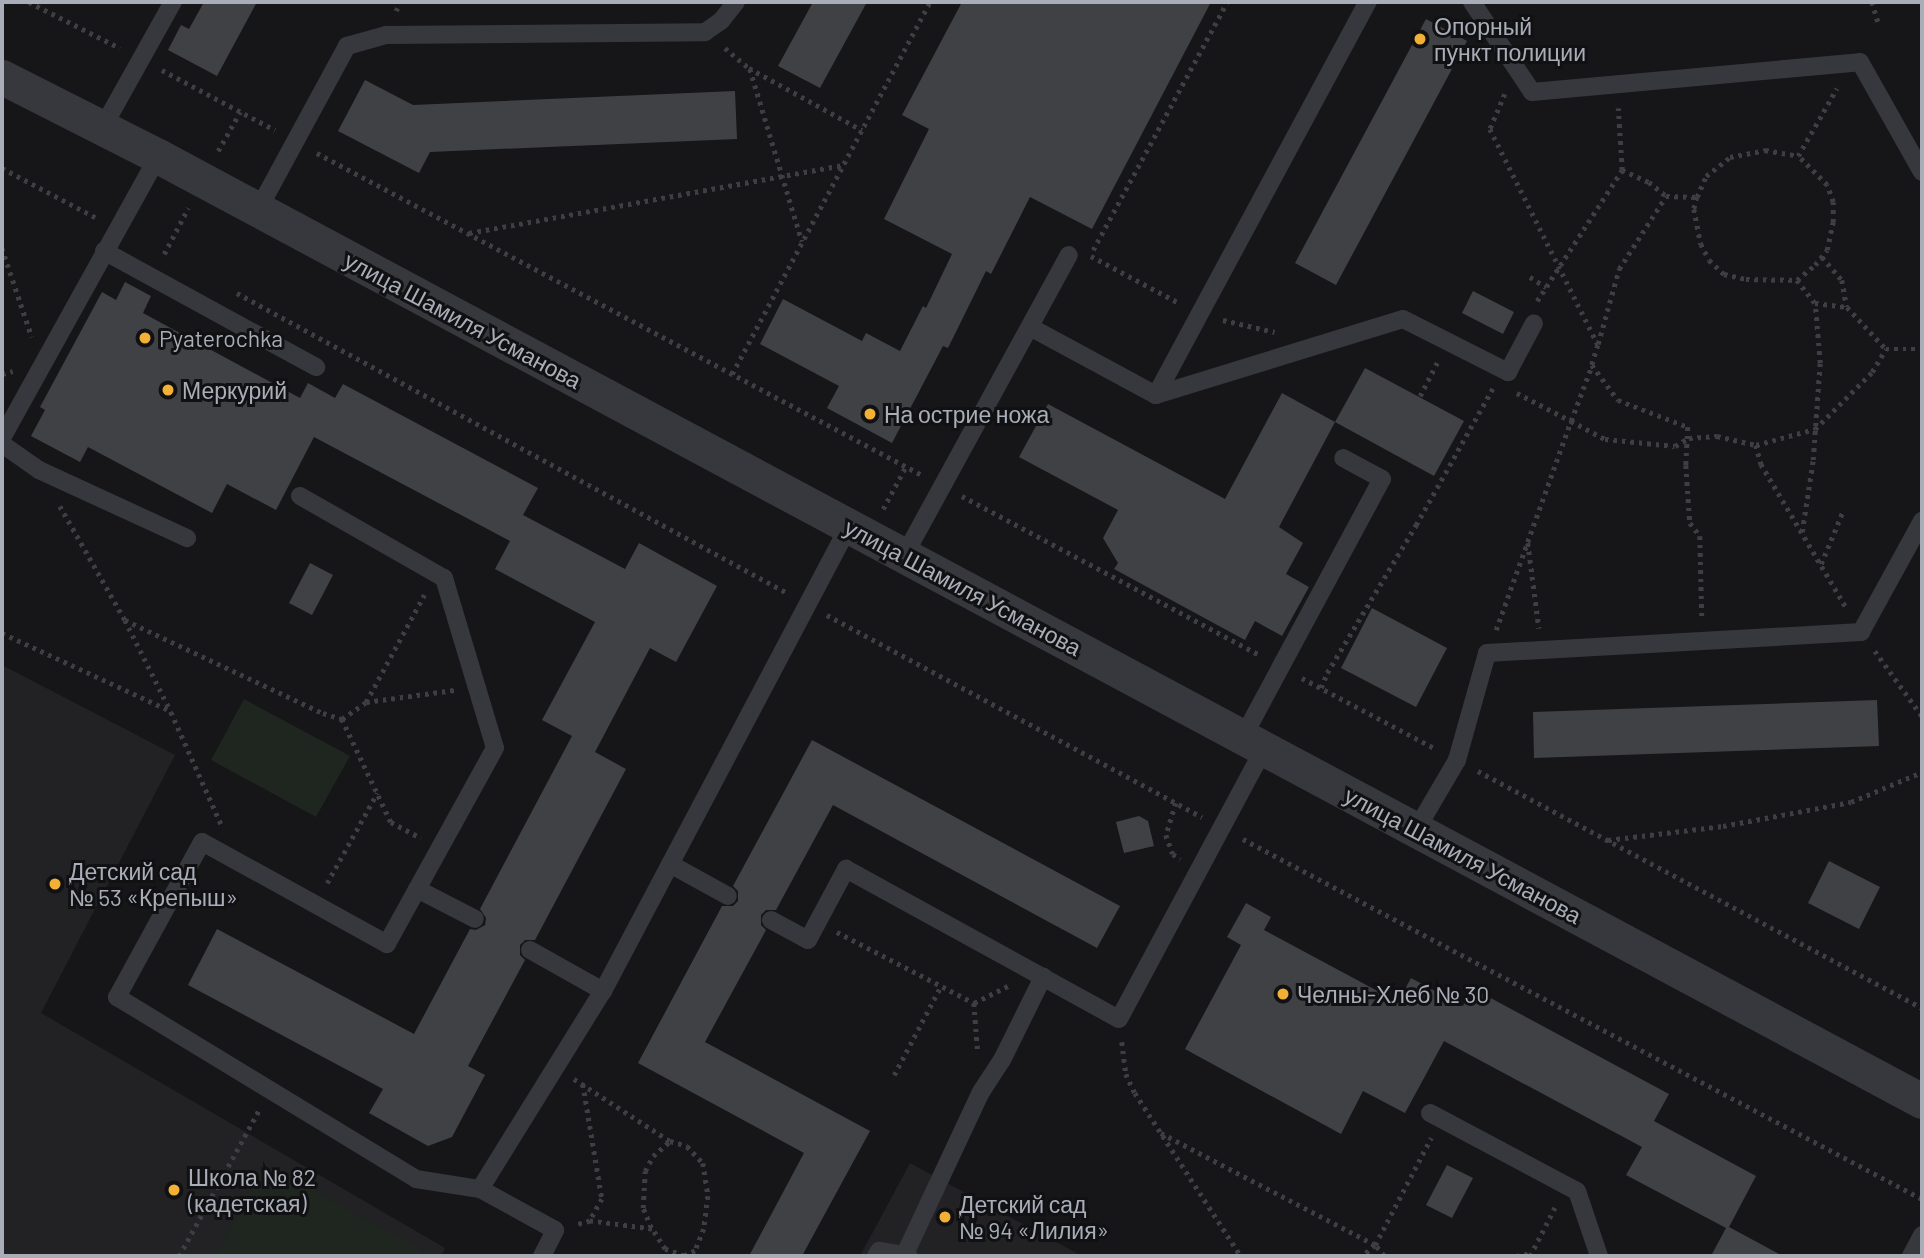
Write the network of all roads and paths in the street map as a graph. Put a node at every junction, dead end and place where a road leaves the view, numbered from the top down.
1 (29, 2) edge
2 (173, 2) edge
3 (736, 2) edge
4 (930, 2) edge
5 (1227, 2) edge
6 (1367, 2) edge
7 (1472, 2) edge
8 (1872, 2) edge
9 (1879, 24) dead end
10 (705, 32) junction
11 (141, 59) junction
12 (1860, 62) junction
13 (750, 68) junction
14 (1516, 68) junction
15 (2, 77) edge
16 (1616, 84) junction
17 (103, 127) junction
18 (862, 130) junction
19 (295, 141) junction
20 (158, 156) junction
21 (1798, 156) junction
22 (843, 165) junction
23 (2, 168) edge
24 (1622, 170) junction
25 (1922, 172) edge
26 (782, 176) junction
27 (1666, 197) junction
28 (1697, 197) junction
29 (258, 210) junction
30 (117, 229) junction
31 (467, 233) junction
32 (802, 242) junction
33 (2, 248) edge
34 (104, 251) junction
35 (1069, 255) dead end
36 (1822, 257) junction
37 (175, 260) dead end
38 (1084, 267) dead end
39 (1558, 269) junction
40 (1530, 277) dead end
41 (1797, 280) junction
42 (1546, 287) junction
43 (232, 290) dead end
44 (1815, 303) junction
45 (1847, 307) junction
46 (1534, 323) joint
47 (1030, 327) junction
48 (1447, 341) junction
49 (1598, 345) junction
50 (1886, 349) junction
51 (1922, 349) edge
52 (41, 364) junction
53 (1592, 365) junction
54 (316, 367) dead end
55 (732, 374) junction
56 (1500, 375) junction
57 (1156, 395) junction
58 (1420, 396) dead end
59 (1571, 421) junction
60 (1815, 429) junction
61 (2, 438) edge
62 (1689, 438) junction
63 (2, 444) edge
64 (1756, 445) junction
65 (1343, 458) dead end
66 (39, 470) junction
67 (943, 486) junction
68 (300, 496) dead end
69 (1843, 511) dead end
70 (1922, 521) edge
71 (849, 526) junction
72 (1801, 533) junction
73 (187, 538) dead end
74 (1528, 541) junction
75 (904, 556) junction
76 (1821, 565) junction
77 (436, 573) junction
78 (807, 605) junction
79 (125, 620) junction
80 (1861, 632) junction
81 (2, 633) edge
82 (1703, 641) junction
83 (1542, 650) junction
84 (1487, 653) junction
85 (1281, 667) junction
86 (476, 686) junction
87 (1321, 688) junction
88 (366, 702) junction
89 (171, 712) junction
90 (1922, 716) edge
91 (342, 719) junction
92 (1253, 743) junction
93 (1457, 760) junction
94 (1922, 772) edge
95 (377, 792) junction
96 (1176, 803) junction
97 (1220, 827) junction
98 (1416, 830) junction
99 (1607, 840) junction
100 (440, 849) junction
101 (238, 862) junction
102 (670, 864) junction
103 (1198, 870) junction
104 (418, 889) junction
105 (728, 896) dead end
106 (315, 904) junction
107 (475, 919) dead end
108 (771, 920) dead end
109 (818, 922) junction
110 (530, 950) dead end
111 (1039, 975) junction
112 (941, 986) junction
113 (603, 991) junction
114 (974, 1003) junction
115 (1922, 1008) edge
116 (1119, 1019) junction
117 (556, 1068) junction
118 (894, 1074) dead end
119 (583, 1084) junction
120 (270, 1092) junction
121 (981, 1093) junction
122 (1922, 1101) edge
123 (1435, 1116) joint
124 (1160, 1132) junction
125 (670, 1142) junction
126 (1564, 1185) junction
127 (480, 1189) junction
128 (1922, 1199) edge
129 (590, 1221) junction
130 (652, 1229) junction
131 (555, 1230) junction
132 (1922, 1235) edge
133 (1375, 1245) junction
134 (1531, 1254) edge
135 (907, 1255) edge
136 (179, 1256) edge
137 (542, 1256) edge
138 (876, 1256) edge
139 (1241, 1256) edge
140 (1363, 1256) edge
141 (1384, 1256) edge
142 (1516, 1256) edge
143 (1599, 1256) edge
144 (1911, 1256) edge

1 - 11 path
2 - 11 lane
3 - 10 lane
4 - 18 path
5 - 38 path
6 - 57 lane
7 - 14 lane
8 - 9 path
10 - 13 path
10 - 19 lane
11 - 17 lane
11 - 19 path
12 - 16 lane
12 - 21 path
12 - 25 lane
13 - 18 path
13 - 26 path
14 - 16 lane
14 - 39 path
15 - 17 street, улица Шамиля Усманова
16 - 24 path
17 - 20 street, улица Шамиля Усманова
18 - 22 path
19 - 29 lane
19 - 31 path
20 - 29 street, улица Шамиля Усманова
20 - 30 lane
21 - 28 path
21 - 36 path
22 - 26 path
22 - 32 path
23 - 30 path
24 - 27 path
24 - 39 path
26 - 31 path
26 - 32 path
27 - 28 path
27 - 49 path
28 - 41 path
29 - 71 street, улица Шамиля Усманова
30 - 34 lane
30 - 37 path
31 - 55 path
32 - 55 path
33 - 52 path
34 - 52 lane
34 - 54 lane
35 - 47 lane
36 - 41 path
36 - 45 path
39 - 42 path
39 - 49 path
40 - 42 path
41 - 44 path
42 - 46 path
43 - 78 path
44 - 45 path
44 - 60 path
45 - 50 path
46 - 56 lane
47 - 57 lane
47 - 67 lane
48 - 56 lane
48 - 57 lane
48 - 58 path
49 - 53 path
50 - 51 path
50 - 60 path
52 - 61 lane
53 - 59 path
53 - 62 path
55 - 67 path
56 - 59 path
56 - 87 path
59 - 62 path
59 - 74 path
60 - 64 path
60 - 72 path
62 - 64 path
62 - 82 path
63 - 66 lane
64 - 72 path
65 - 85 lane
66 - 73 lane
66 - 79 path
67 - 75 lane
67 - 85 path
68 - 77 lane
69 - 76 path
70 - 80 lane
71 - 75 street, улица Шамиля Усманова
71 - 78 lane
72 - 76 path
74 - 83 path
74 - 84 path
75 - 92 street, улица Шамиля Усманова
76 - 80 path
77 - 86 lane
77 - 88 path
78 - 96 path
78 - 102 lane
79 - 89 path
79 - 91 path
80 - 82 lane
80 - 90 path
81 - 89 path
82 - 83 lane
83 - 84 lane
84 - 93 lane
85 - 87 path
85 - 92 lane
86 - 88 path
86 - 100 lane
87 - 93 path
88 - 91 path
89 - 101 path
91 - 95 path
92 - 97 lane
92 - 98 street, улица Шамиля Усманова
93 - 98 lane
93 - 99 path
94 - 99 path
95 - 100 path
95 - 106 path
96 - 97 path
96 - 103 path
97 - 103 lane
97 - 128 path
98 - 122 street, улица Шамиля Усманова
99 - 115 path
100 - 104 lane
101 - 106 lane
101 - 120 lane
102 - 105 lane
102 - 113 lane
103 - 116 lane
104 - 106 lane
104 - 107 lane
108 - 109 lane
109 - 111 lane
109 - 112 path
110 - 113 lane
111 - 114 path
111 - 116 lane
111 - 121 lane
112 - 114 path
112 - 118 path
113 - 117 lane
114 - 121 path
116 - 124 path
117 - 119 path
117 - 127 lane
119 - 125 path
119 - 129 path
120 - 127 lane
120 - 136 path
121 - 135 lane
123 - 126 lane
123 - 133 path
124 - 133 path
124 - 139 path
125 - 130 path
125 - 130 path
126 - 134 path
126 - 143 lane
127 - 131 lane
129 - 130 path
129 - 131 path
131 - 137 lane
132 - 144 lane
133 - 140 path
133 - 141 path
134 - 142 path
135 - 138 lane

